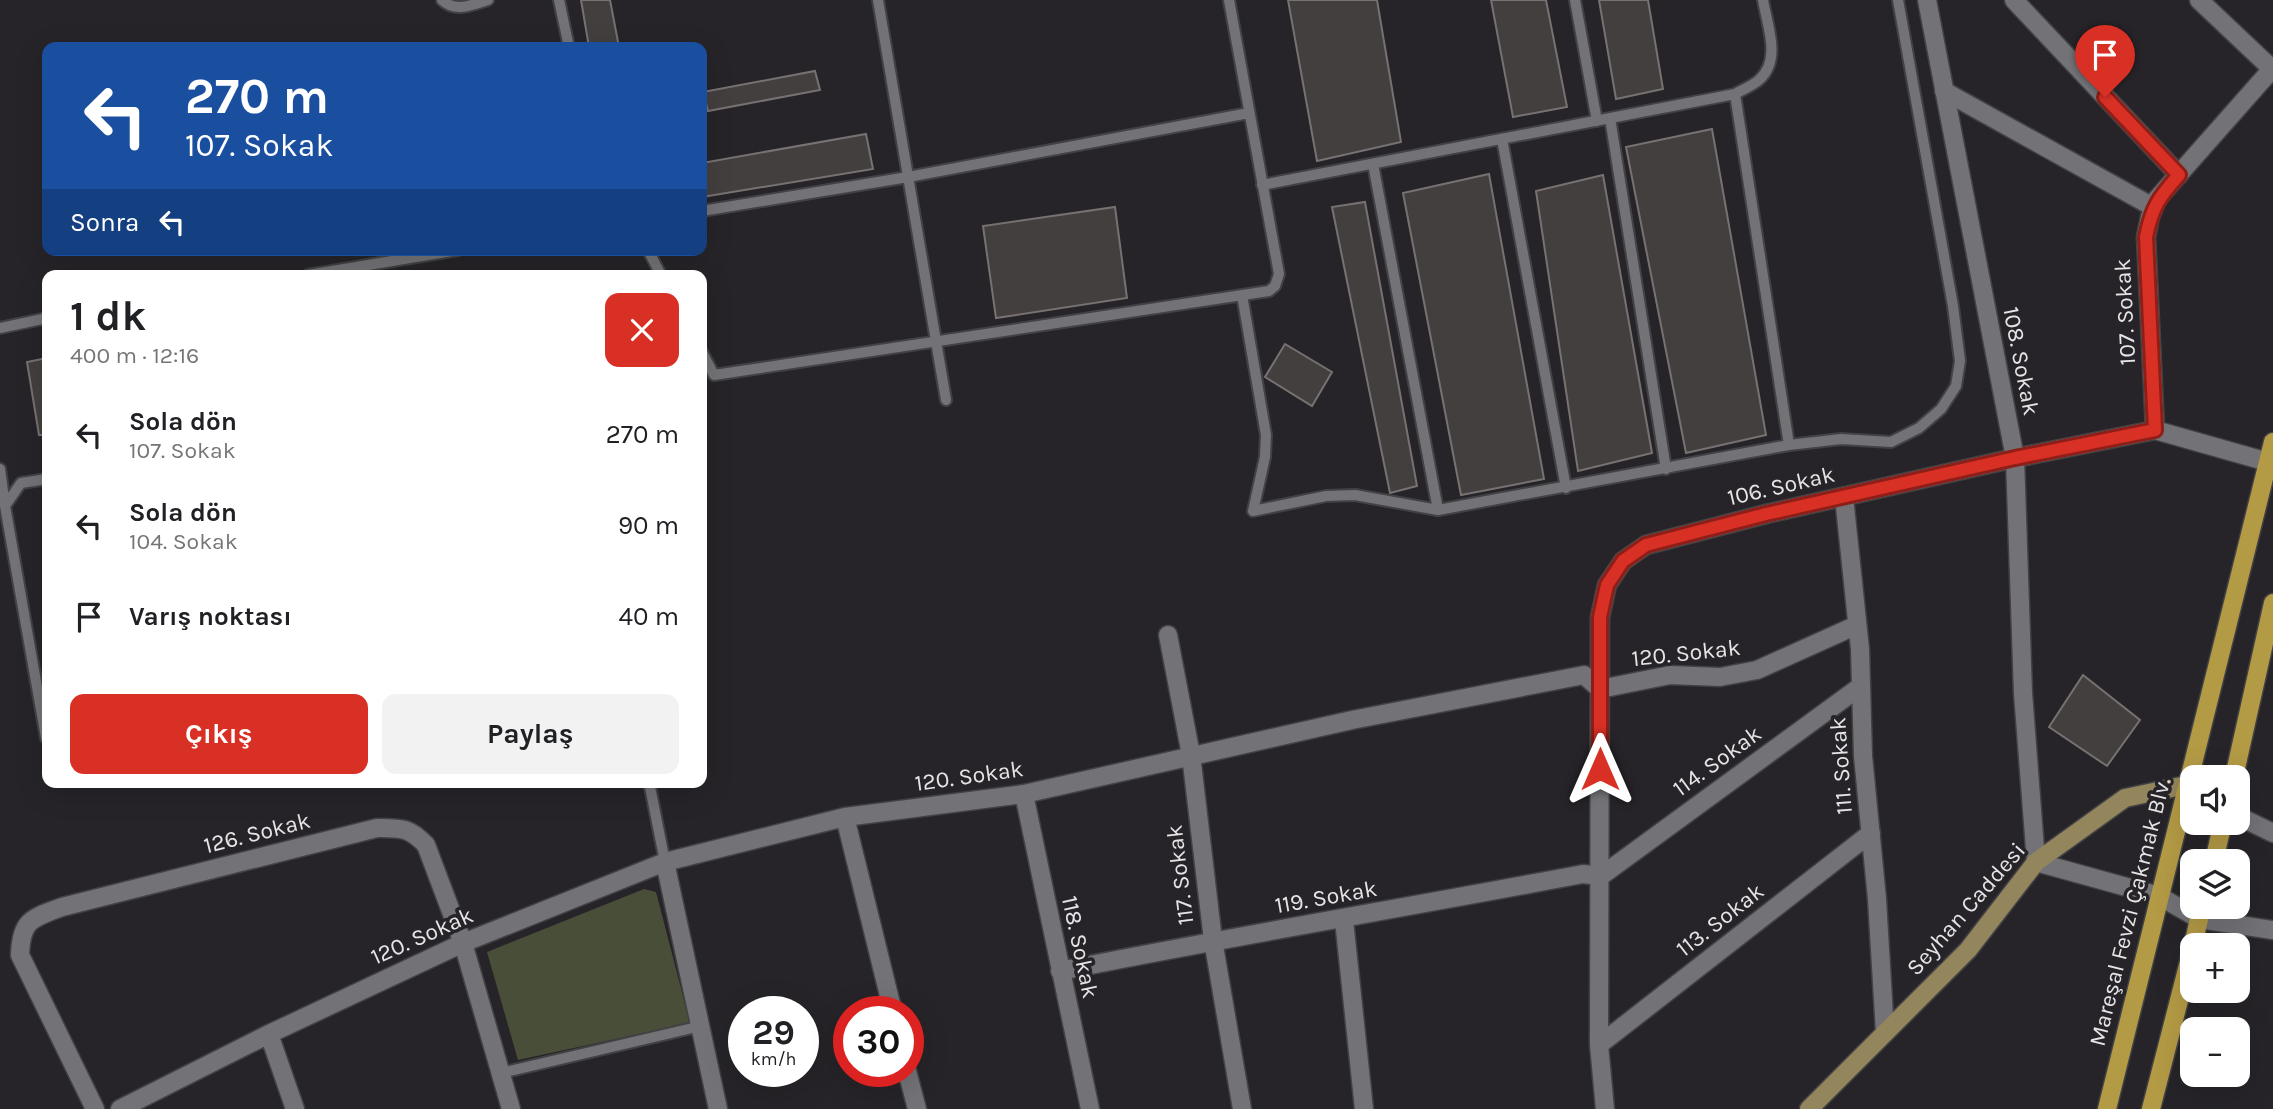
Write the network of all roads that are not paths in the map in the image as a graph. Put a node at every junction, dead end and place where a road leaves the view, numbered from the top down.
1 (442, 0) edge
2 (488, 0) edge
3 (559, 0) edge
4 (878, 0) edge
5 (1229, 0) edge
6 (1575, 0) edge
7 (1763, 0) edge
8 (1898, 0) edge
9 (1927, 0) edge
10 (2014, 0) edge
11 (2199, 0) edge
12 (568, 42) edge
13 (2273, 69) edge
14 (1944, 91) junction
15 (1735, 94) junction
16 (1249, 113) junction
17 (1610, 118) junction
18 (1597, 121) junction
19 (1502, 139) junction
20 (1373, 164) junction
21 (2179, 175) junction
22 (908, 177) junction
23 (1262, 186) junction
24 (2154, 207) junction
25 (707, 210) edge
26 (421, 256) edge
27 (338, 270) edge
28 (1242, 295) junction
29 (42, 319) edge
30 (0, 328) edge
31 (936, 340) junction
32 (707, 362) edge
33 (714, 375) junction
34 (707, 376) edge
35 (946, 400) dead end
36 (2155, 430) junction
37 (2273, 442) edge
38 (1788, 445) junction
39 (2015, 458) junction
40 (2268, 462) junction
41 (0, 469) edge
42 (1666, 469) junction
43 (42, 481) edge
44 (1566, 488) junction
45 (1844, 497) junction
46 (5, 506) junction
47 (1438, 510) junction
48 (2273, 603) edge
49 (1857, 625) junction
50 (1168, 635) dead end
51 (1861, 686) junction
52 (1600, 689) junction
53 (42, 715) edge
54 (1191, 755) junction
55 (2195, 765) edge
56 (2237, 765) edge
57 (650, 788) edge
58 (2180, 789) edge
59 (1024, 794) junction
60 (845, 817) junction
61 (2180, 822) edge
62 (2250, 822) edge
63 (1871, 833) junction
64 (2273, 833) edge
65 (665, 862) junction
66 (2036, 862) junction
67 (1601, 876) junction
68 (2159, 896) junction
69 (2180, 904) edge
70 (2226, 919) edge
71 (1344, 920) junction
72 (2273, 930) edge
73 (1213, 940) junction
74 (463, 943) junction
75 (1060, 971) junction
76 (889, 996) edge
77 (2180, 996) edge
78 (701, 1026) junction
79 (1885, 1033) junction
80 (269, 1034) junction
81 (1600, 1045) junction
82 (501, 1073) junction
83 (911, 1087) edge
84 (95, 1109) edge
85 (120, 1109) edge
86 (295, 1109) edge
87 (511, 1109) edge
88 (718, 1109) edge
89 (917, 1109) edge
90 (1090, 1109) edge
91 (1242, 1109) edge
92 (1364, 1109) edge
93 (1605, 1109) edge
94 (1808, 1109) edge
95 (2107, 1109) edge
96 (2151, 1109) edge

1 - 2 lane
3 - 12 lane
4 - 22 lane
5 - 16 lane
6 - 18 lane
7 - 15 lane
8 - 38 lane
9 - 14 street, 108. Sokak
10 - 21 street
11 - 13 street
13 - 21 street, 107. Sokak
14 - 24 street
14 - 39 street, 108. Sokak
15 - 17 lane
15 - 38 lane
16 - 22 lane
16 - 23 lane
17 - 18 lane
17 - 42 lane
18 - 19 lane
19 - 20 lane
19 - 44 lane
20 - 23 lane
20 - 47 lane
21 - 24 street, 107. Sokak
22 - 25 lane
22 - 31 lane
23 - 28 lane
24 - 36 street, 107. Sokak
26 - 27 lane
28 - 31 lane
28 - 47 lane
29 - 30 lane
31 - 33 lane
31 - 35 lane
32 - 33 lane
33 - 34 lane
36 - 39 street, 106. Sokak
36 - 40 street, 106. Sokak
37 - 40 main road, Mareşal Fevzi Çakmak Blv.
38 - 42 lane
39 - 45 street, 106. Sokak
39 - 66 street, 108. Sokak
40 - 55 main road, Mareşal Fevzi Çakmak Blv.
41 - 46 lane
42 - 44 lane
43 - 46 lane
44 - 47 lane
45 - 49 street, 111. Sokak
45 - 52 street, 106. Sokak
46 - 53 lane
48 - 56 main road
49 - 51 street, 111. Sokak
49 - 52 street, 120. Sokak
50 - 54 street, 117. Sokak
51 - 63 street, 111. Sokak
51 - 67 street, 114. Sokak
52 - 54 street, 120. Sokak
52 - 67 street, 106. Sokak
54 - 59 street, 120. Sokak
54 - 73 street, 117. Sokak
57 - 65 lane
58 - 66 main road, Seyhan Caddesi
59 - 60 street, 120. Sokak
59 - 75 street, 118. Sokak
60 - 65 street, 120. Sokak
60 - 76 street
61 - 68 main road, Mareşal Fevzi Çakmak Blv.
62 - 64 street
63 - 79 street, 111. Sokak
63 - 81 street, 113. Sokak
65 - 74 street, 120. Sokak
65 - 78 street
66 - 68 street
66 - 79 main road, Seyhan Caddesi
67 - 71 street, 119. Sokak
67 - 81 street, 106. Sokak
68 - 69 street
68 - 95 main road, Mareşal Fevzi Çakmak Blv.
70 - 72 street
71 - 73 street, 119. Sokak
71 - 92 street
73 - 75 street, 119. Sokak
73 - 91 street, 117. Sokak
74 - 80 street, 120. Sokak
74 - 82 street, 126. Sokak
74 - 84 street, 126. Sokak
75 - 90 street, 118. Sokak
77 - 96 main road
78 - 82 lane
78 - 88 street
79 - 94 main road, Seyhan Caddesi
80 - 85 street, 120. Sokak
80 - 86 street
81 - 93 street, 106. Sokak
82 - 87 street, 126. Sokak
83 - 89 street

